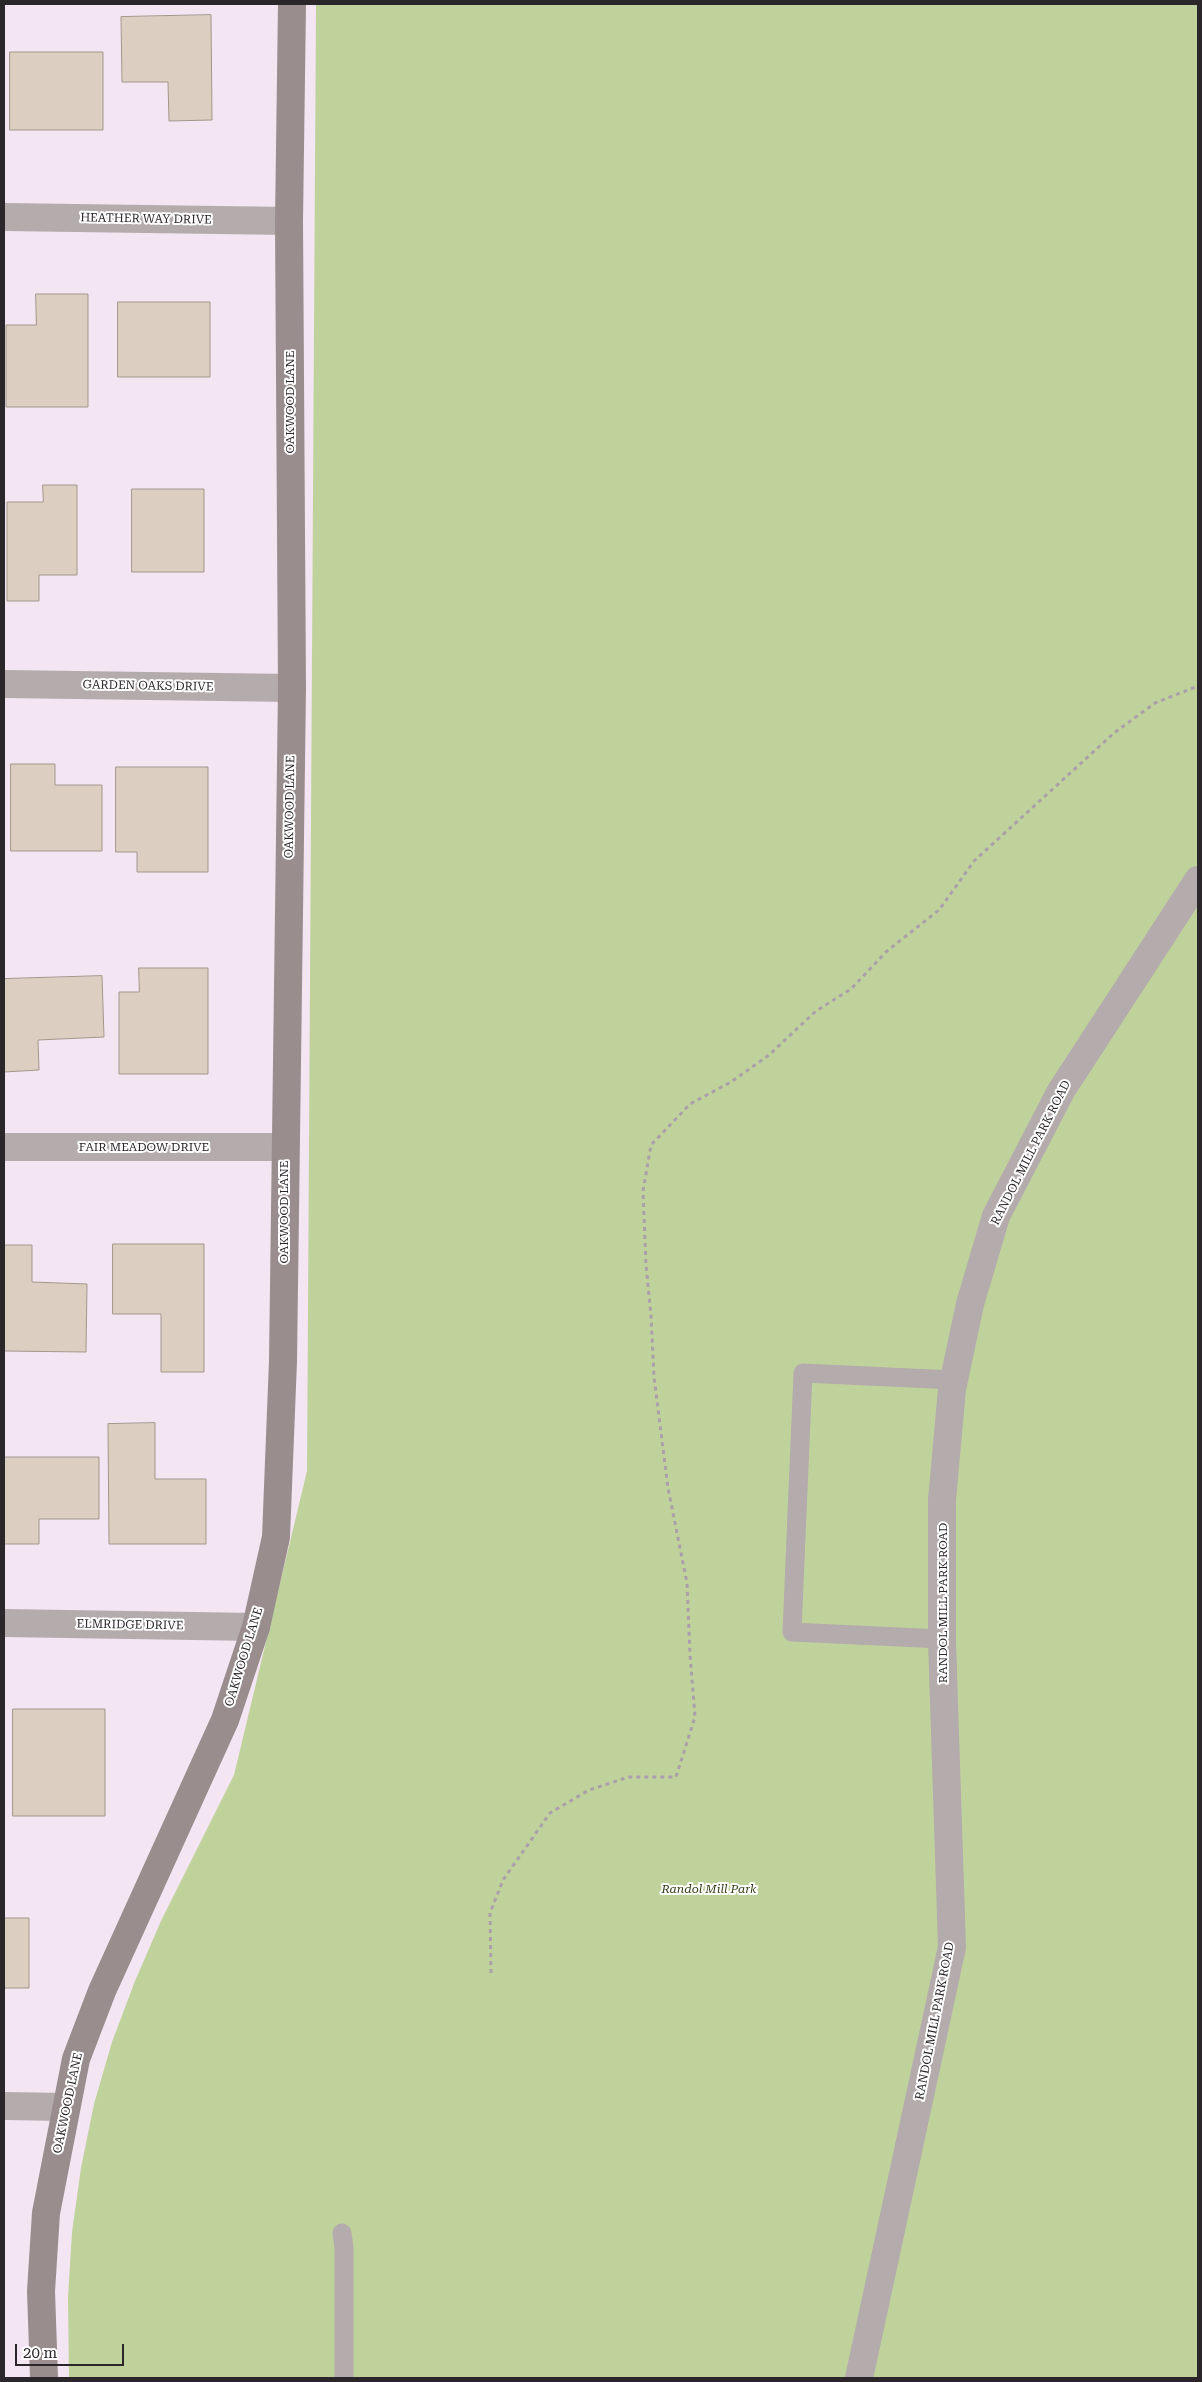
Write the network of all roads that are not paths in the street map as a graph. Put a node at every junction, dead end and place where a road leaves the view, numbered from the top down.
1 (292, 4) edge
2 (4, 217) edge
3 (288, 221) junction
4 (4, 684) edge
5 (292, 688) junction
6 (1198, 880) edge
7 (4, 1147) edge
8 (285, 1147) junction
9 (954, 1380) junction
10 (4, 1623) edge
11 (256, 1627) junction
12 (942, 1639) junction
13 (4, 2106) edge
14 (66, 2107) junction
15 (342, 2233) dead end
16 (44, 2378) edge
17 (344, 2378) edge
18 (859, 2378) edge

1 - 3 street, OAKWOOD LANE
2 - 3 street, HEATHER WAY DRIVE
3 - 5 street, OAKWOOD LANE
4 - 5 street, GARDEN OAKS DRIVE
5 - 8 street, OAKWOOD LANE
6 - 9 street, RANDOL MILL PARK ROAD
7 - 8 street, FAIR MEADOW DRIVE
8 - 11 street, OAKWOOD LANE
9 - 12 street, RANDOL MILL PARK ROAD
9 - 12 lane
10 - 11 street, ELMRIDGE DRIVE
11 - 14 street, OAKWOOD LANE
12 - 18 street, RANDOL MILL PARK ROAD
13 - 14 street
14 - 16 street, OAKWOOD LANE
15 - 17 lane

